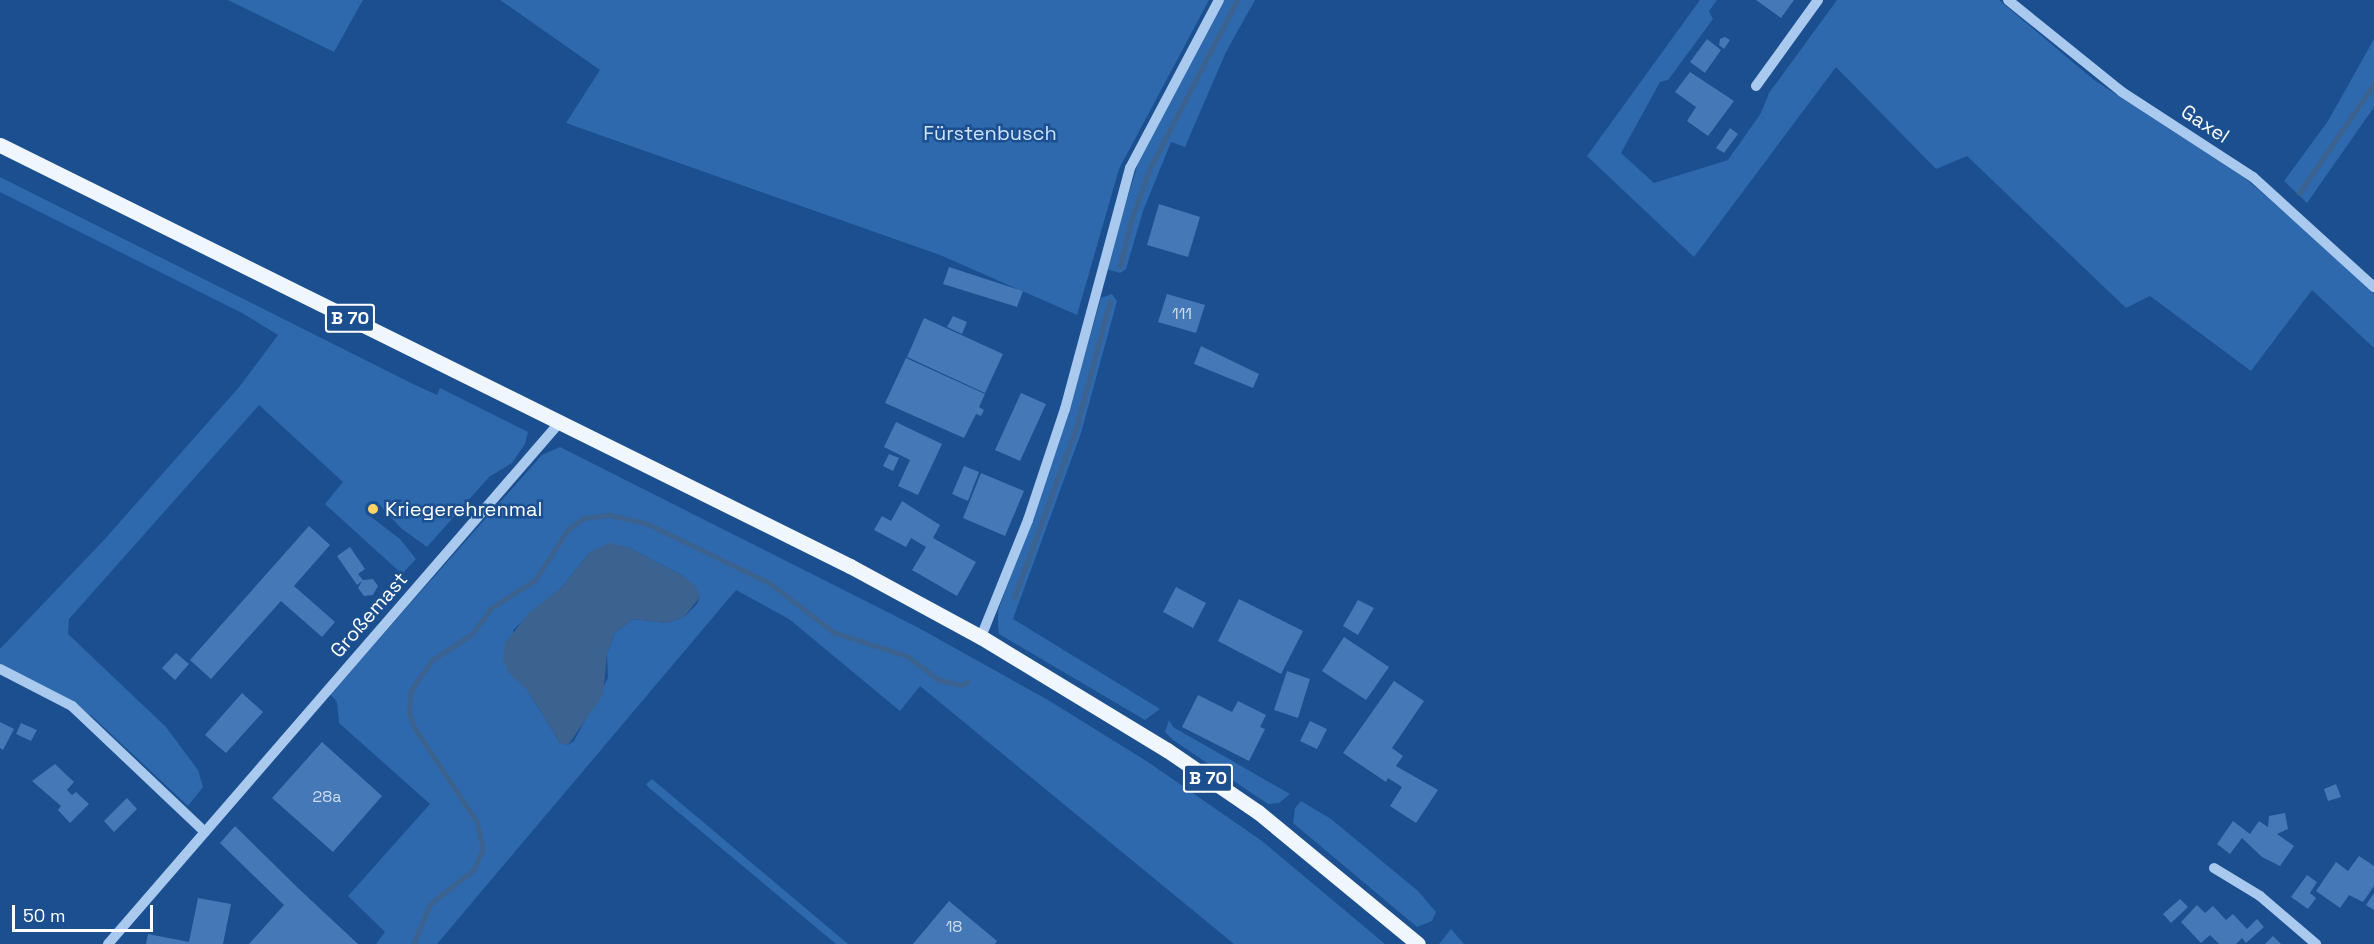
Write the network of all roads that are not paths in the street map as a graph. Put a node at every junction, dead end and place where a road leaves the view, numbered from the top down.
1 (1219, 0) edge
2 (1818, 0) edge
3 (2008, 0) edge
4 (1756, 86) dead end
5 (0, 144) edge
6 (2374, 287) edge
7 (560, 422) junction
8 (981, 637) junction
9 (0, 669) edge
10 (205, 832) junction
11 (2214, 868) dead end
12 (108, 944) edge
13 (1418, 944) edge
14 (2316, 944) edge

1 - 8 street
2 - 4 street
3 - 6 street, Gaxel
5 - 7 main road, B 70
7 - 8 main road, B 70
7 - 10 street, Großemast
8 - 13 main road, B 70
9 - 10 street
10 - 12 street, Großemast
11 - 14 street

